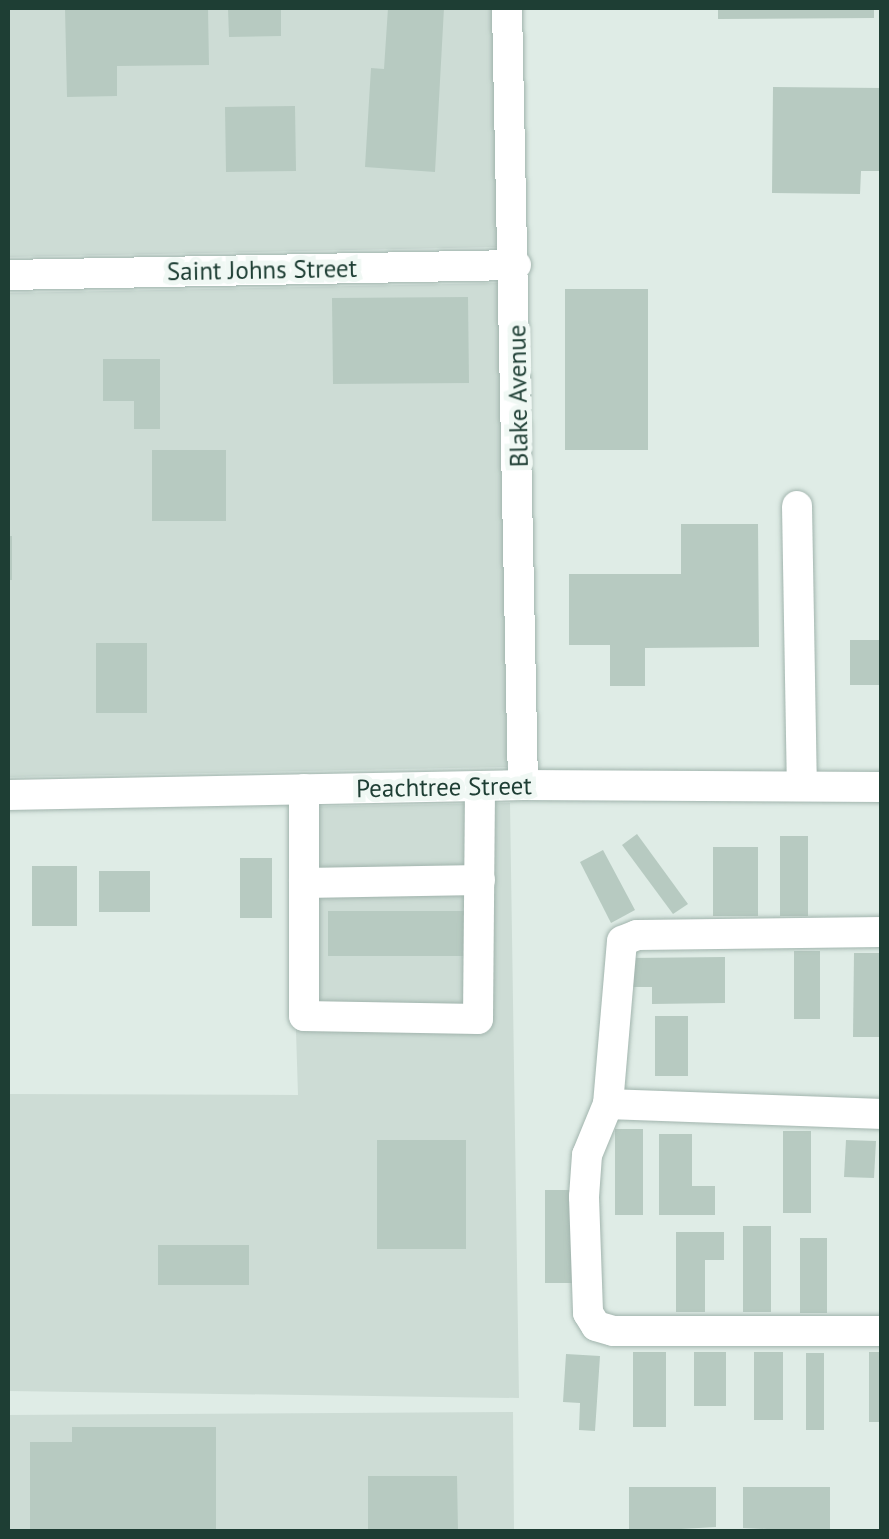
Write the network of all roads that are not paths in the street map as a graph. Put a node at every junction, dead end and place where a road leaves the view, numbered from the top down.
1 (507, 8) edge
2 (516, 265) junction
3 (8, 275) edge
4 (797, 506) dead end
5 (523, 785) junction
6 (480, 786) junction
7 (802, 786) junction
8 (882, 787) edge
9 (304, 789) junction
10 (8, 795) edge
11 (480, 880) junction
12 (304, 883) junction
13 (882, 932) edge
14 (608, 1104) junction
15 (882, 1114) edge
16 (882, 1330) edge

1 - 2 street, Blake Avenue
2 - 3 street, Saint Johns Street
2 - 5 street, Blake Avenue
4 - 7 street
5 - 6 street, Peachtree Street
5 - 7 street, Peachtree Street
6 - 9 street, Peachtree Street
6 - 11 street
7 - 8 street, Peachtree Street
9 - 10 street, Peachtree Street
9 - 12 street
11 - 12 street
11 - 12 street
13 - 14 street
14 - 15 street
14 - 16 street

